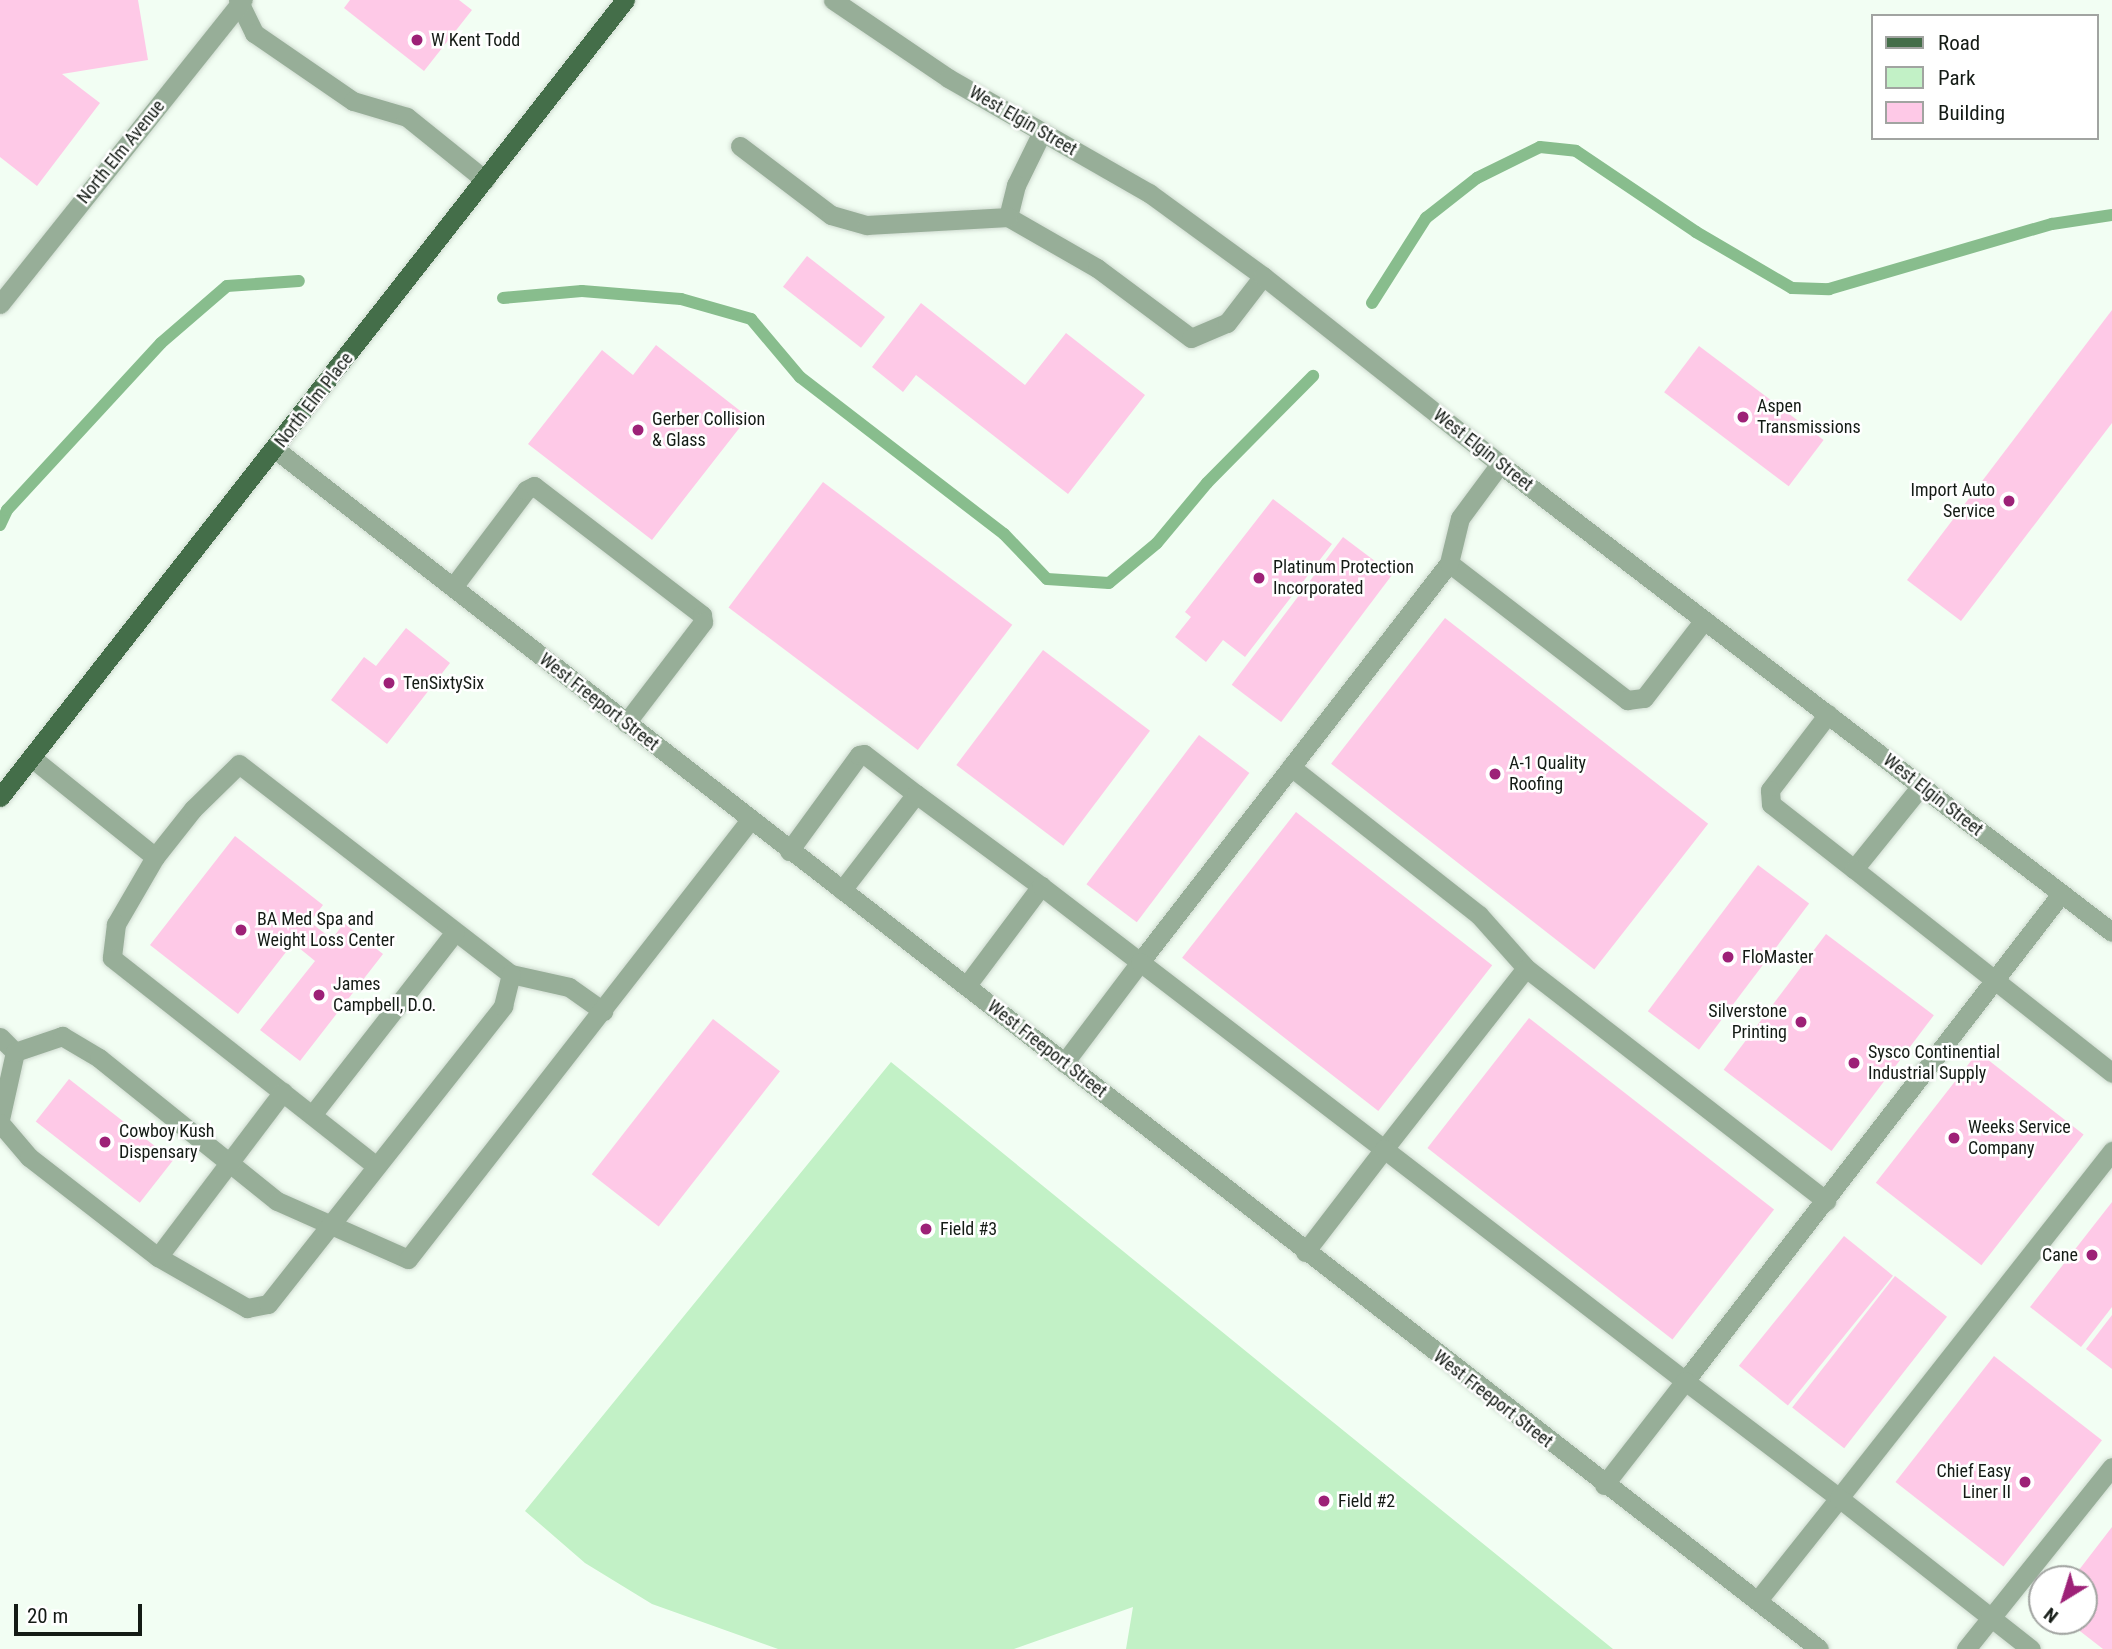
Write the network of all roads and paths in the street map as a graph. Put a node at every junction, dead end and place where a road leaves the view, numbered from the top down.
1 (625, 0) edge
2 (833, 0) edge
3 (240, 1) edge
4 (1042, 132) junction
5 (740, 146) dead end
6 (485, 180) junction
7 (1008, 217) junction
8 (1263, 276) junction
9 (0, 304) edge
10 (275, 449) junction
11 (1500, 464) junction
12 (1449, 563) junction
13 (453, 587) junction
14 (1704, 620) junction
15 (1828, 714) junction
16 (626, 723) junction
17 (32, 758) junction
18 (1291, 767) junction
19 (1921, 786) junction
20 (916, 793) junction
21 (0, 797) edge
22 (750, 820) junction
23 (789, 851) junction
24 (155, 857) junction
25 (1854, 869) junction
26 (1041, 886) junction
27 (842, 890) junction
28 (2061, 894) junction
29 (455, 932) junction
30 (2112, 932) edge
31 (1139, 962) junction
32 (1526, 968) junction
33 (511, 974) junction
34 (1995, 981) junction
35 (967, 985) junction
36 (603, 1011) junction
37 (0, 1037) edge
38 (15, 1052) junction
39 (1064, 1063) junction
40 (2112, 1073) edge
41 (283, 1092) junction
42 (312, 1115) junction
43 (0, 1121) edge
44 (1384, 1149) junction
45 (2112, 1151) edge
46 (229, 1164) junction
47 (376, 1166) junction
48 (1826, 1201) junction
49 (329, 1225) junction
50 (1305, 1252) junction
51 (158, 1257) junction
52 (1685, 1381) junction
53 (2112, 1467) edge
54 (1604, 1485) junction
55 (1839, 1499) junction
56 (1758, 1600) junction
57 (1991, 1617) junction
58 (1819, 1649) edge
59 (1966, 1649) edge
60 (2031, 1649) edge

1 - 6 main road, North Elm Place
2 - 4 street, West Elgin Street
3 - 6 street
3 - 9 street, North Elm Avenue
4 - 7 street
4 - 8 street, West Elgin Street
5 - 7 street
6 - 10 main road, North Elm Place
7 - 8 street
8 - 11 street, West Elgin Street
10 - 13 street, West Freeport Street
10 - 17 main road, North Elm Place
11 - 12 street
11 - 14 street, West Elgin Street
12 - 14 street
12 - 18 street
13 - 16 street, West Freeport Street
13 - 16 street
14 - 15 street, West Elgin Street
15 - 19 street, West Elgin Street
15 - 25 street
16 - 22 street, West Freeport Street
17 - 21 main road, North Elm Place
17 - 24 street
18 - 31 street
18 - 32 street
19 - 25 street
19 - 28 street, West Elgin Street
20 - 23 street
20 - 26 street
20 - 27 street
22 - 23 street, West Freeport Street
22 - 36 street
23 - 27 street, West Freeport Street
24 - 29 street
24 - 41 street
25 - 34 street
26 - 31 street
26 - 35 street
27 - 35 street, West Freeport Street
28 - 30 street, West Elgin Street
28 - 34 street
29 - 33 street
29 - 42 street
31 - 39 street
31 - 44 street
32 - 44 street
32 - 48 street
33 - 36 street
33 - 47 street
34 - 40 street
34 - 48 street
35 - 39 street, West Freeport Street
36 - 49 street
37 - 38 street
38 - 43 street
38 - 46 street
39 - 50 street, West Freeport Street
41 - 42 street
41 - 46 street
42 - 47 street
43 - 51 street
44 - 50 street
44 - 52 street
45 - 55 street
46 - 49 street
46 - 51 street
47 - 49 street
48 - 52 street
49 - 51 street
50 - 54 street, West Freeport Street
52 - 54 street
52 - 55 street
53 - 57 street
54 - 56 street, West Freeport Street
55 - 56 street
55 - 57 street
56 - 58 street, West Freeport Street
57 - 59 street
57 - 60 street

